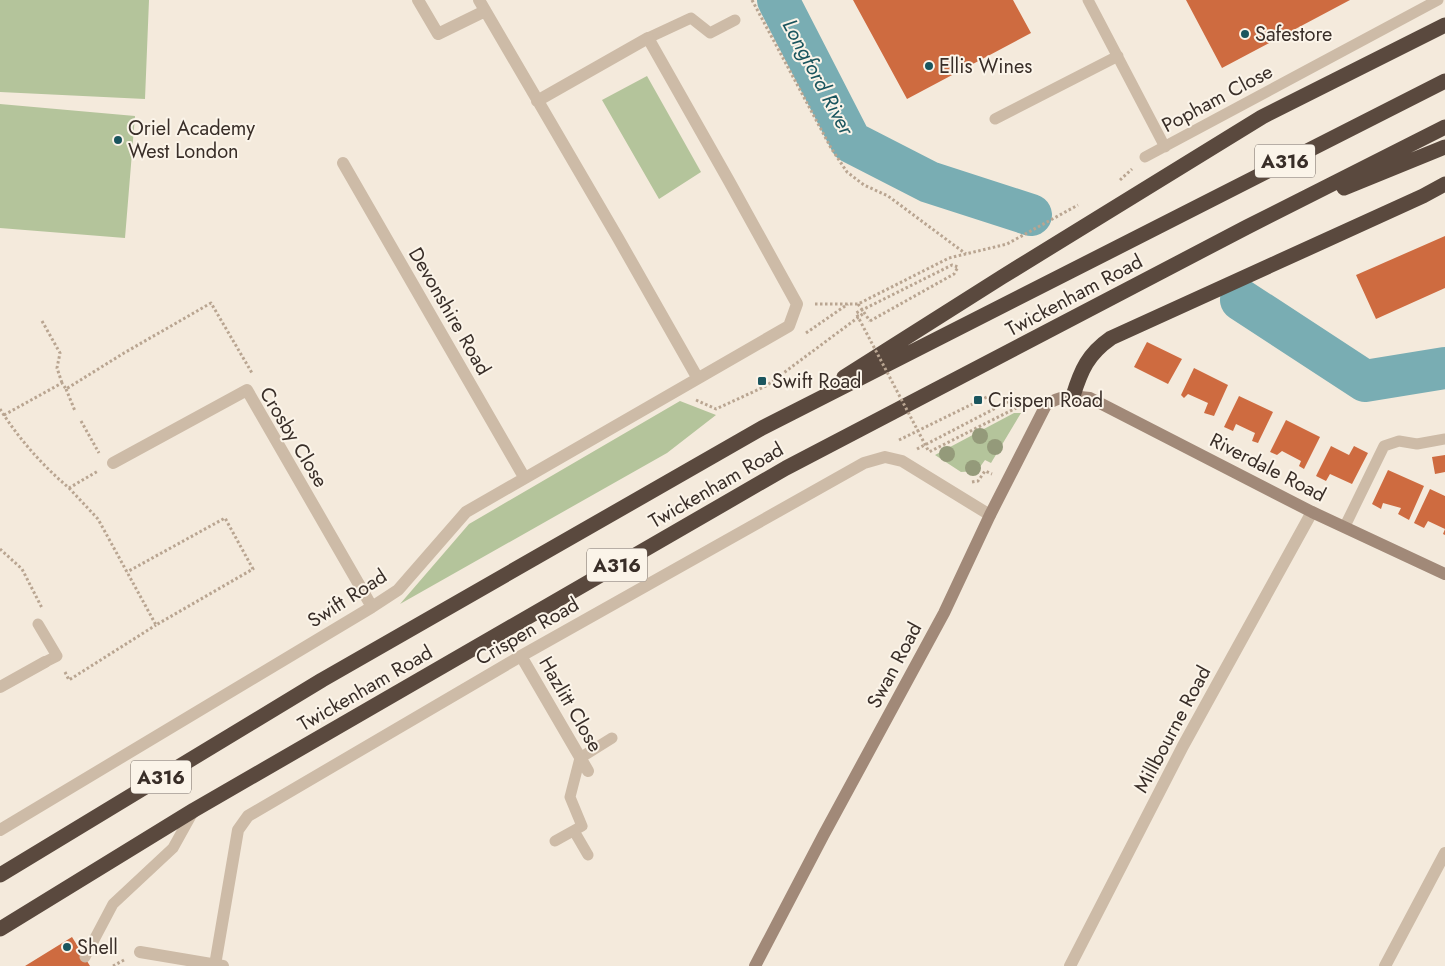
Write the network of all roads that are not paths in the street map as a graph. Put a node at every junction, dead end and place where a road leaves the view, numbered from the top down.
1 (418, 0) edge
2 (1088, 0) edge
3 (1438, 0) edge
4 (482, 6) edge
5 (735, 20) dead end
6 (1445, 25) edge
7 (648, 38) junction
8 (1118, 56) junction
9 (1445, 81) edge
10 (538, 100) junction
11 (995, 119) dead end
12 (1445, 127) edge
13 (1165, 147) junction
14 (1445, 147) edge
15 (1145, 157) road end
16 (343, 163) dead end
17 (1445, 184) edge
18 (1247, 227) junction
19 (697, 377) junction
20 (1073, 396) junction
21 (762, 428) junction
22 (1445, 440) edge
23 (110, 465) road end
24 (524, 477) junction
25 (1312, 512) junction
26 (990, 516) junction
27 (1345, 526) junction
28 (1445, 574) edge
29 (372, 607) junction
30 (38, 624) road end
31 (521, 656) junction
32 (45, 662) joint
33 (0, 688) edge
34 (612, 738) dead end
35 (580, 758) junction
36 (588, 771) dead end
37 (194, 810) junction
38 (0, 830) edge
39 (574, 831) junction
40 (555, 840) dead end
41 (1445, 853) edge
42 (588, 855) dead end
43 (0, 875) edge
44 (0, 928) edge
45 (140, 952) dead end
46 (85, 958) dead end
47 (219, 965) edge
48 (756, 966) edge
49 (1070, 966) edge
50 (1386, 966) edge

1 - 4 street
2 - 8 lane
3 - 13 lane, Popham Close
4 - 10 street
5 - 7 lane
6 - 21 highway
7 - 10 street
7 - 19 street, Swift Road
8 - 11 lane
8 - 13 lane
9 - 21 highway, Twickenham Road / A316
10 - 19 street
12 - 18 highway, Twickenham Road / A316
13 - 15 lane, Popham Close
14 - 18 highway
16 - 24 street, Devonshire Road
17 - 20 highway
18 - 37 highway, Twickenham Road / A316
19 - 24 street, Swift Road
20 - 25 street, Riverdale Road
20 - 26 street, Swan Road
21 - 43 highway, Twickenham Road / A316
22 - 27 lane
23 - 29 street, Crosby Close
24 - 29 street, Swift Road
25 - 27 street, Riverdale Road
25 - 49 street, Millbourne Road
26 - 31 street, Crispen Road
26 - 48 street, Swan Road
27 - 28 street, Riverdale Road
29 - 38 street, Swift Road
30 - 32 lane
31 - 35 street, Hazlitt Close
31 - 47 street, Crispen Road
32 - 33 street
34 - 35 lane
35 - 36 street, Hazlitt Close
35 - 39 lane
37 - 44 highway, Twickenham Road / A316
37 - 46 lane
39 - 40 lane
39 - 42 lane
41 - 50 street
45 - 47 street

